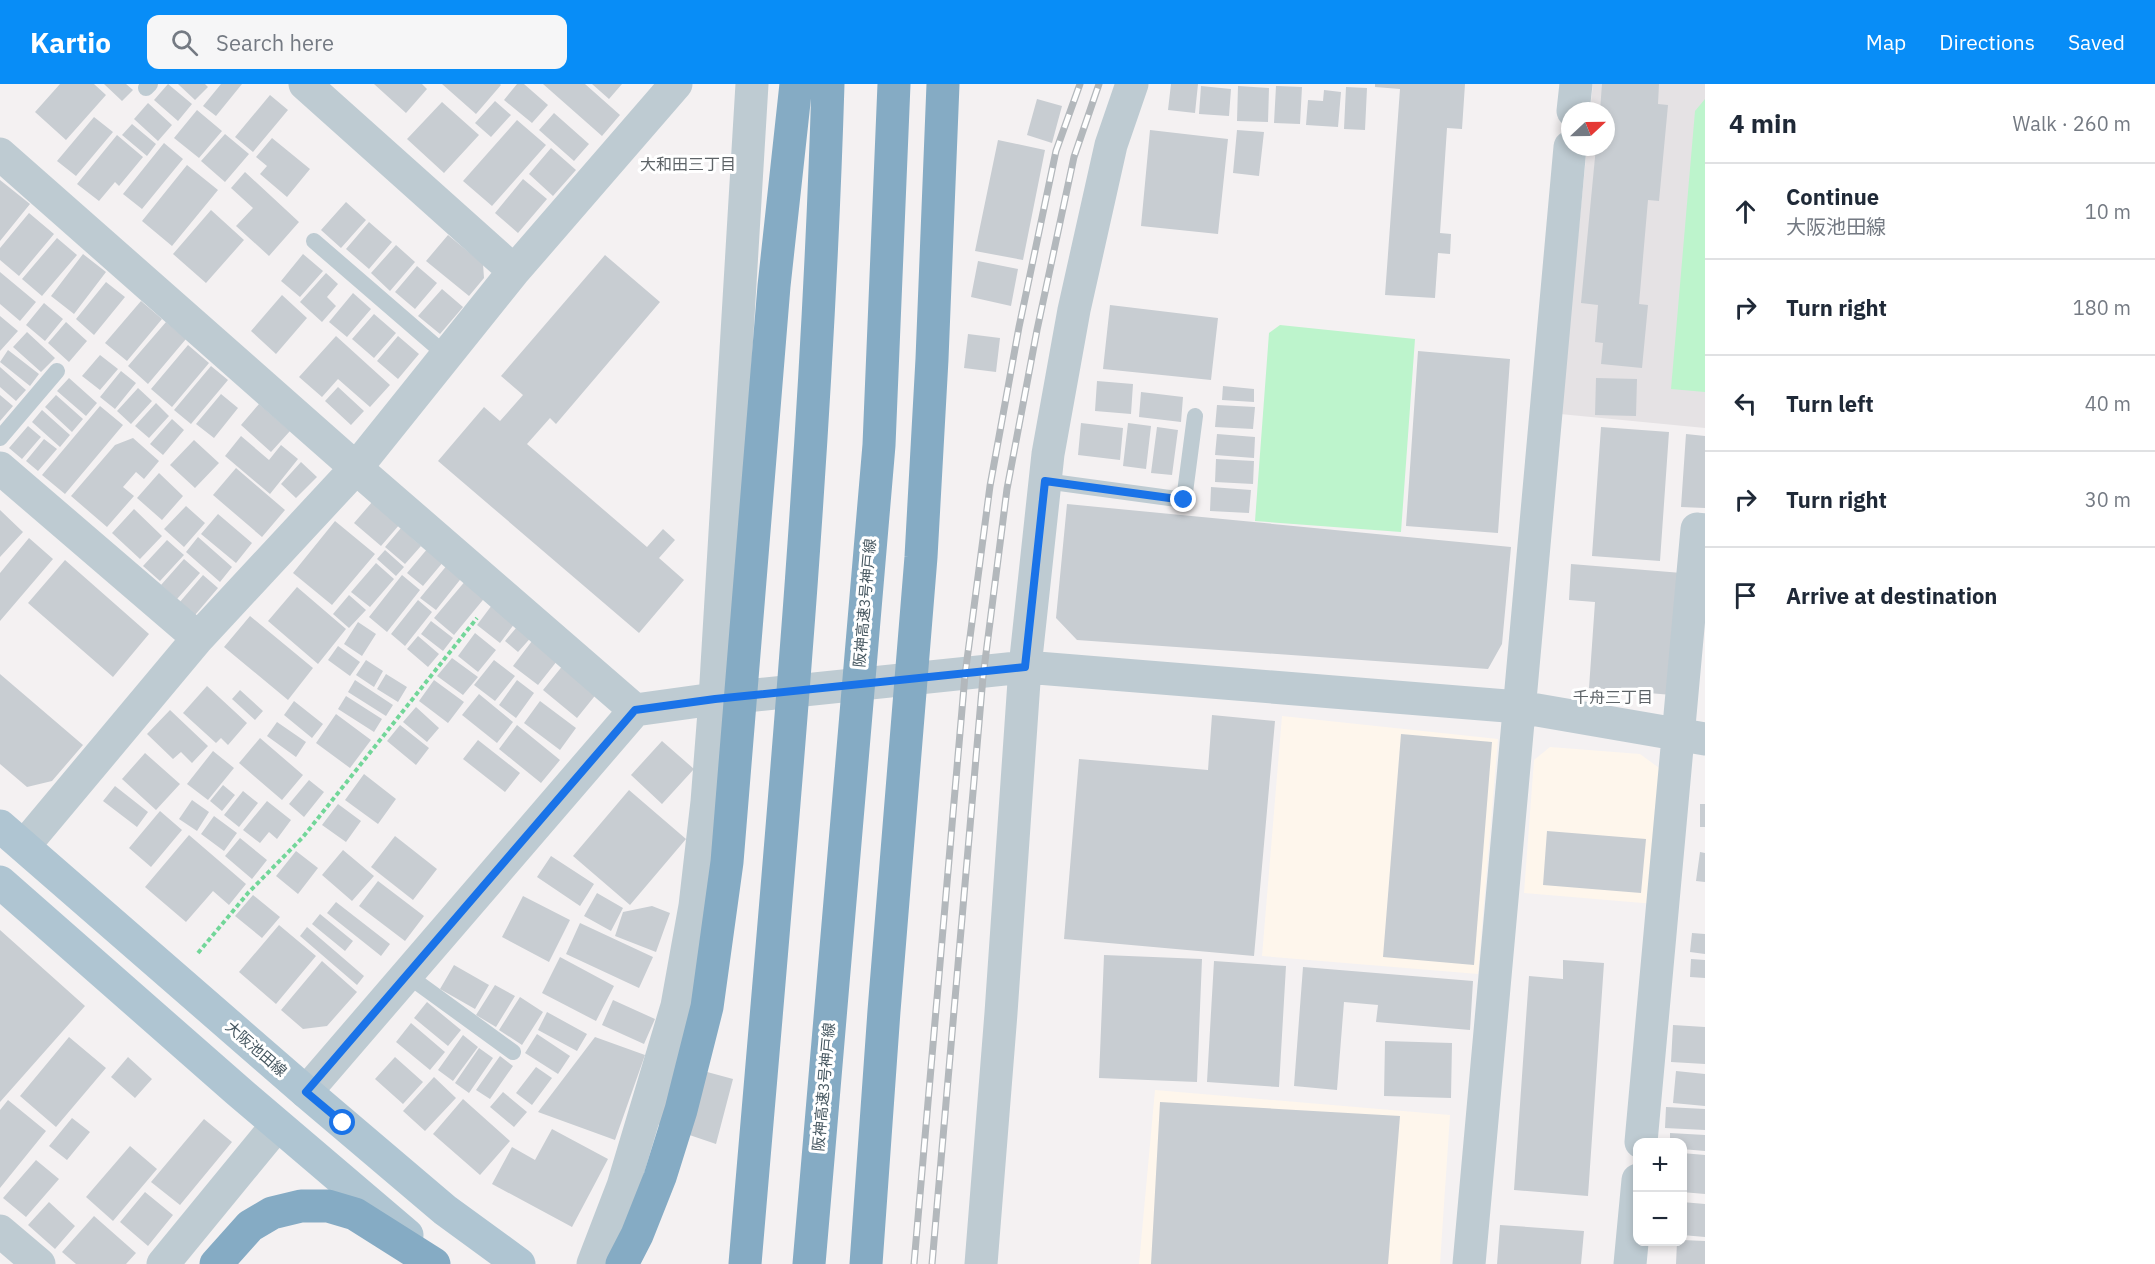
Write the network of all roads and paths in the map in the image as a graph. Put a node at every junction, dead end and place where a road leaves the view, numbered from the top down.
1 (305, 84) edge
2 (676, 84) edge
3 (752, 84) edge
4 (796, 84) edge
5 (828, 84) edge
6 (894, 84) edge
7 (943, 84) edge
8 (1132, 84) edge
9 (1576, 84) edge
10 (1574, 102) edge
11 (0, 154) edge
12 (1569, 156) edge
13 (314, 241) dead end
14 (514, 271) junction
15 (446, 355) junction
16 (57, 371) dead end
17 (1195, 416) dead end
18 (0, 438) edge
19 (0, 468) edge
20 (356, 468) junction
21 (1045, 481) junction
22 (1705, 530) edge
23 (499, 591) junction
24 (198, 638) junction
25 (1025, 667) junction
26 (715, 699) junction
27 (1520, 707) junction
28 (635, 710) junction
29 (1692, 737) edge
30 (12, 836) edge
31 (0, 882) edge
32 (195, 956) dead end
33 (407, 975) junction
34 (513, 1052) dead end
35 (306, 1092) junction
36 (277, 1125) junction
37 (1642, 1138) edge
38 (1637, 1192) edge
39 (0, 1231) edge
40 (39, 1264) edge
41 (163, 1264) edge
42 (216, 1264) edge
43 (434, 1264) edge
44 (444, 1264) edge
45 (519, 1264) edge
46 (593, 1264) edge
47 (622, 1264) edge
48 (745, 1264) edge
49 (809, 1264) edge
50 (866, 1264) edge
51 (981, 1264) edge
52 (1469, 1264) edge
53 (1630, 1264) edge

1 - 14 street
2 - 14 street
3 - 26 street
4 - 47 highway
5 - 48 highway
6 - 49 highway, 阪神高速3号神戸線
7 - 50 highway
8 - 21 street
9 - 10 street
11 - 20 street
12 - 27 street
13 - 15 lane
14 - 15 street
15 - 20 street
16 - 18 lane
17 - 21 lane
19 - 24 street
20 - 23 street
20 - 24 street
21 - 25 street
22 - 29 street
23 - 28 street
23 - 32 path
24 - 30 street
25 - 26 street
25 - 27 street
25 - 51 street
26 - 28 street
26 - 46 street
27 - 29 street
27 - 52 street
28 - 33 street
29 - 37 street
30 - 35 main road, 大阪池田線
31 - 36 main road
33 - 34 lane
33 - 35 street
35 - 45 main road, 大阪池田線
36 - 41 street
36 - 44 main road
38 - 53 street
39 - 40 street
42 - 43 highway

